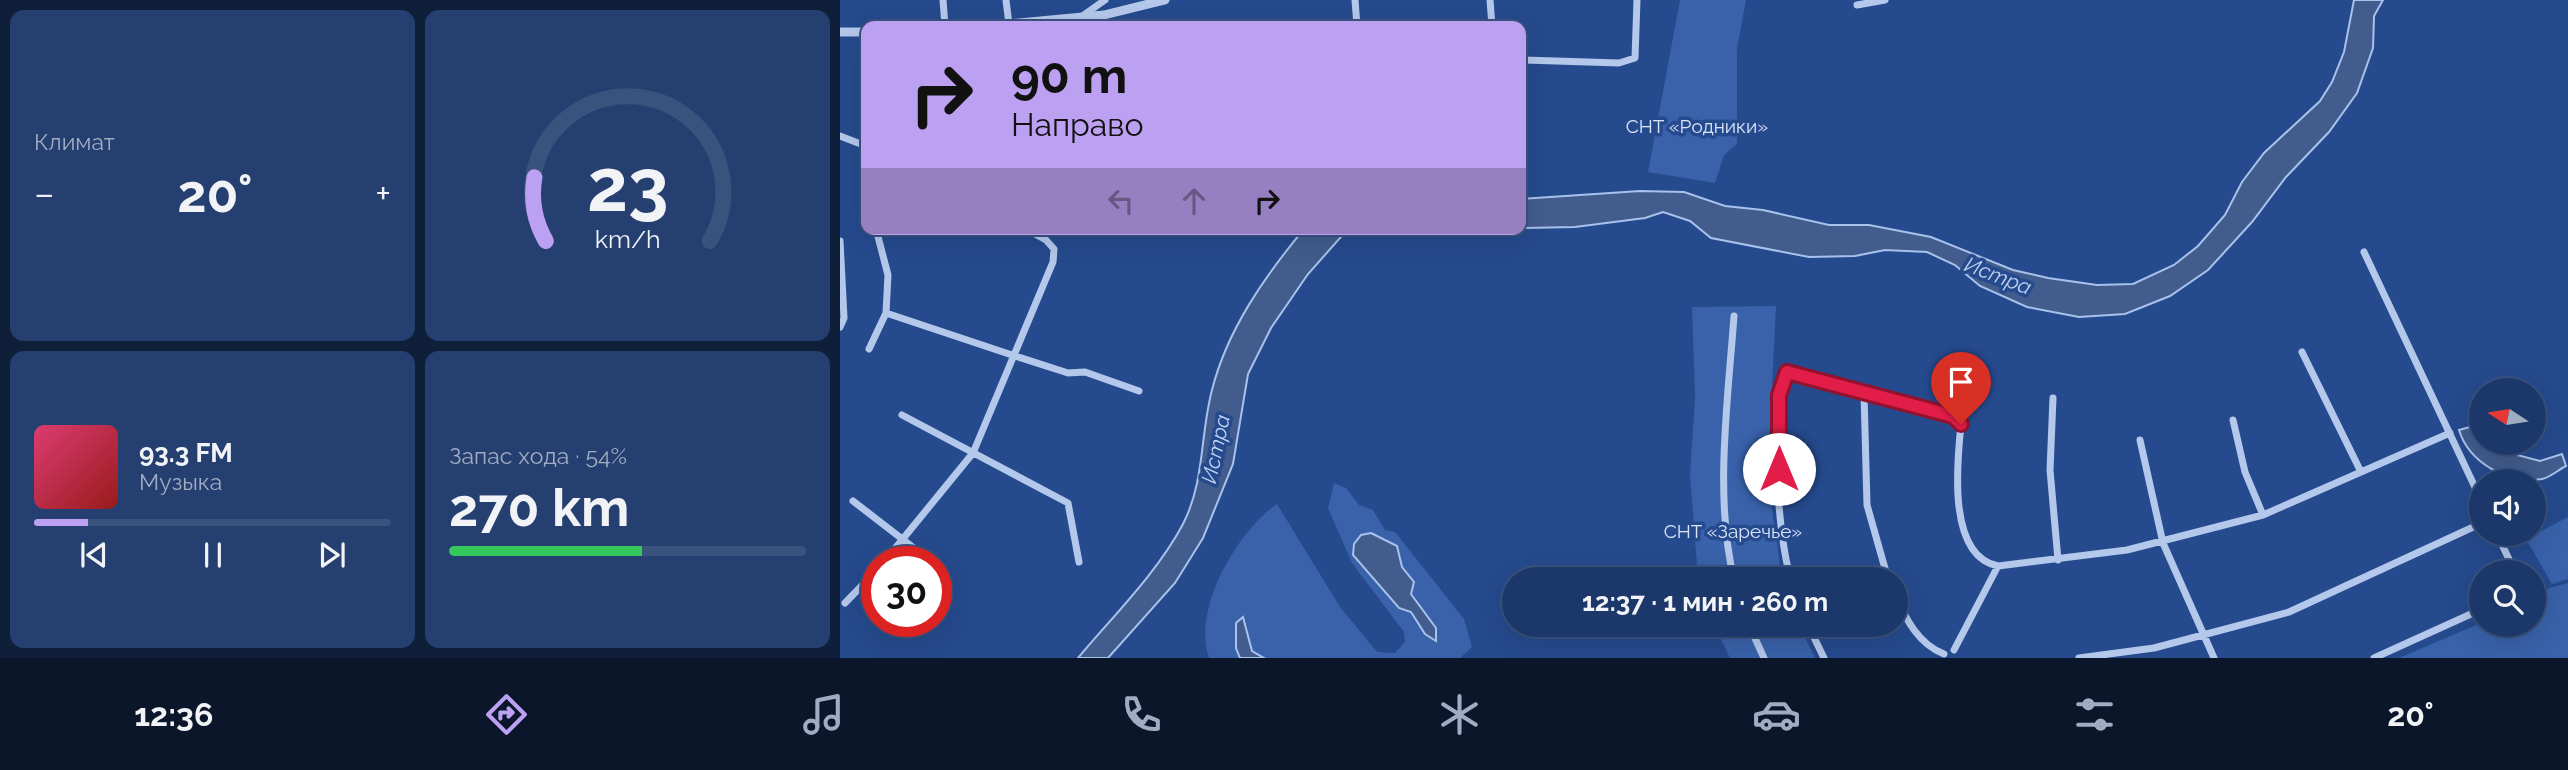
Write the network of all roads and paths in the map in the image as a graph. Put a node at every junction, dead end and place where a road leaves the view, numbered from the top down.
1 (943, 0) edge
2 (1006, 0) edge
3 (1105, 0) edge
4 (1165, 0) edge
5 (1355, 0) edge
6 (1490, 0) edge
7 (1637, 0) edge
8 (1885, 0) edge
9 (1857, 5) dead end
10 (1081, 17) junction
11 (945, 21) edge
12 (1009, 21) edge
13 (1040, 21) edge
14 (1357, 21) edge
15 (1492, 21) edge
16 (840, 32) edge
17 (861, 32) edge
18 (1526, 61) edge
19 (841, 138) edge
20 (861, 144) edge
21 (878, 235) edge
22 (1037, 235) edge
23 (840, 241) edge
24 (2364, 252) dead end
25 (886, 313) junction
26 (1734, 316) dead end
27 (840, 327) edge
28 (869, 349) dead end
29 (2302, 352) dead end
30 (1012, 355) junction
31 (1139, 391) dead end
32 (1864, 393) junction
33 (2053, 398) dead end
34 (902, 415) dead end
35 (2233, 420) dead end
36 (2449, 433) junction
37 (2140, 440) dead end
38 (973, 453) junction
39 (2360, 470) junction
40 (2469, 475) edge
41 (853, 501) dead end
42 (2263, 515) junction
43 (2469, 529) edge
44 (904, 540) junction
45 (2162, 543) junction
46 (899, 546) edge
47 (912, 546) edge
48 (2059, 560) junction
49 (1079, 562) dead end
50 (1998, 566) junction
51 (1732, 567) edge
52 (1789, 567) edge
53 (1885, 567) edge
54 (861, 586) edge
55 (845, 603) dead end
56 (2469, 615) edge
57 (1908, 620) edge
58 (2204, 633) junction
59 (1754, 637) edge
60 (1814, 637) edge
61 (1954, 650) junction
62 (1943, 656) edge
63 (1764, 658) edge
64 (1824, 658) edge
65 (1959, 658) edge
66 (2079, 658) edge
67 (2214, 658) edge
68 (2374, 658) edge

1 - 11 street
2 - 12 street
3 - 10 street
4 - 10 street
5 - 14 street
6 - 15 street
7 - 18 street
8 - 9 street
10 - 13 street
16 - 17 street
19 - 20 street
21 - 25 street
22 - 30 street
23 - 27 street
24 - 36 street
25 - 28 street
25 - 30 street
26 - 51 street
29 - 39 street
30 - 31 street
30 - 38 street
32 - 50 street
32 - 52 street
32 - 53 street
33 - 48 street
34 - 38 street
35 - 42 street
36 - 39 street
36 - 40 street
37 - 45 street
38 - 44 street
38 - 49 street
39 - 42 street
41 - 44 street
42 - 45 street
43 - 58 street
44 - 46 street
44 - 47 street
45 - 48 street
45 - 58 street
48 - 50 street
50 - 61 street
54 - 55 street
56 - 68 street
57 - 62 street
58 - 66 street
58 - 67 street
59 - 63 street
60 - 64 street
61 - 62 street
61 - 65 street

